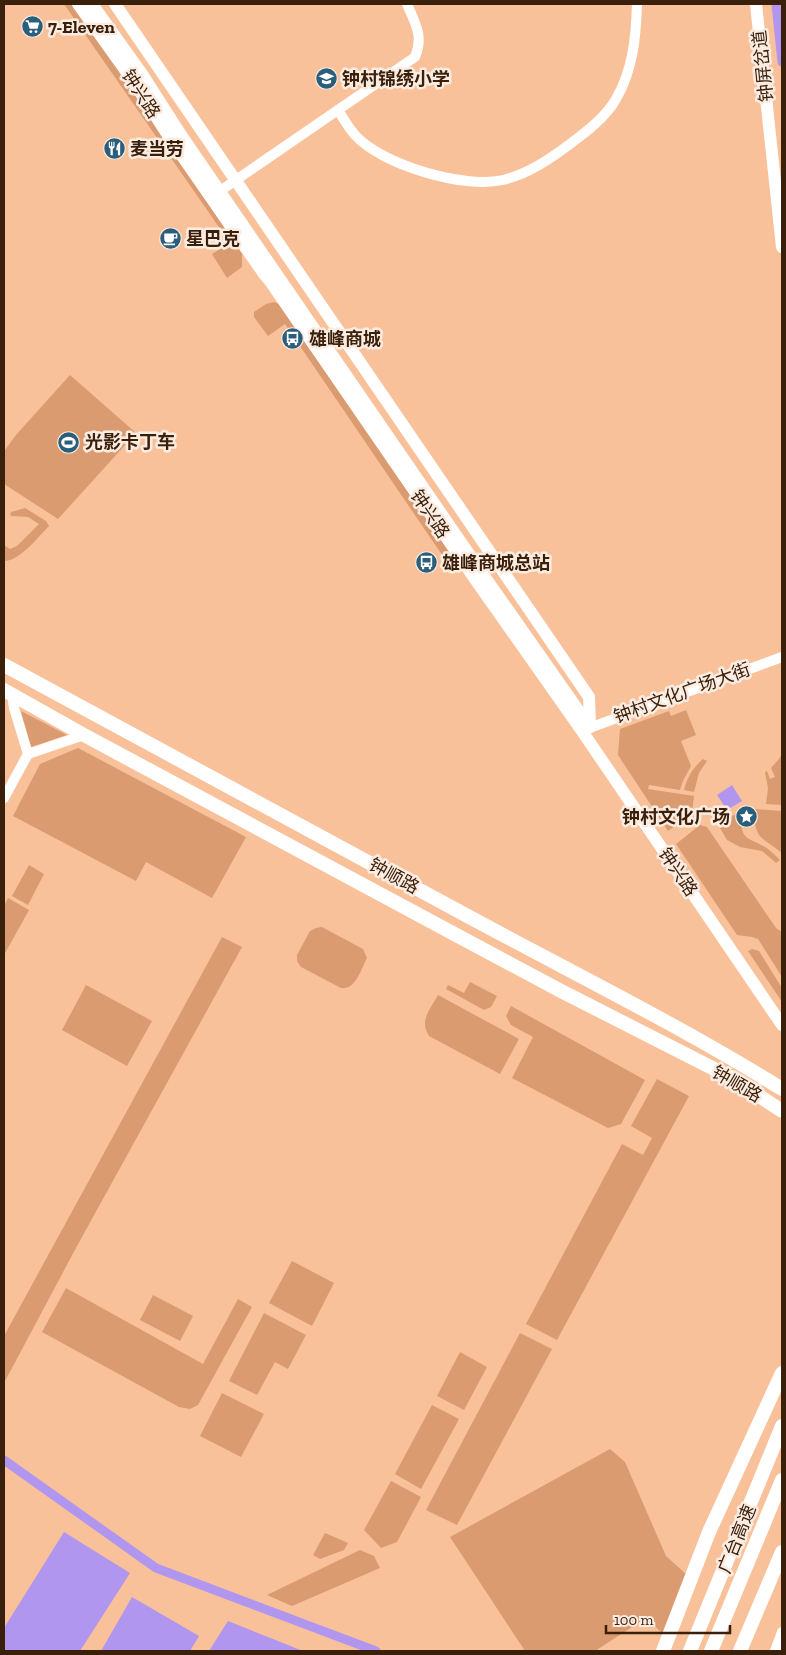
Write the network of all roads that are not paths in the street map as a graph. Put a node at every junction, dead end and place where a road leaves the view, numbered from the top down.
1 (78, 4) edge
2 (92, 4) edge
3 (115, 4) edge
4 (408, 4) edge
5 (637, 4) edge
6 (756, 4) edge
7 (338, 110) junction
8 (236, 180) junction
9 (220, 191) junction
10 (782, 247) edge
11 (782, 657) edge
12 (4, 665) edge
13 (8, 692) edge
14 (586, 729) junction
15 (84, 735) junction
16 (28, 754) junction
17 (4, 798) edge
18 (573, 972) junction
19 (561, 991) junction
20 (782, 1025) edge
21 (782, 1089) edge
22 (782, 1111) edge
23 (782, 1373) edge
24 (782, 1426) edge
25 (782, 1480) edge
26 (782, 1552) edge
27 (782, 1632) edge
28 (664, 1651) edge
29 (690, 1651) edge
30 (711, 1651) edge
31 (740, 1651) edge
32 (775, 1651) edge

1 - 14 main road, 钟兴路
2 - 9 main road, 钟兴路
3 - 8 main road
4 - 7 street
5 - 7 street
6 - 10 main road, 钟屏岔道
7 - 8 street
8 - 9 street
8 - 14 main road
9 - 14 main road, 钟兴路
11 - 14 street, 钟村文化广场大街
12 - 18 highway, 钟顺路
13 - 15 highway, 钟顺路
13 - 16 street
14 - 20 main road, 钟兴路
15 - 16 street
15 - 19 highway, 钟顺路
16 - 17 street
18 - 19 highway
18 - 21 highway, 钟顺路
19 - 22 highway, 钟顺路
23 - 28 highway
24 - 29 highway, 广台高速
25 - 30 highway, 广台高速
26 - 31 highway
27 - 32 street

